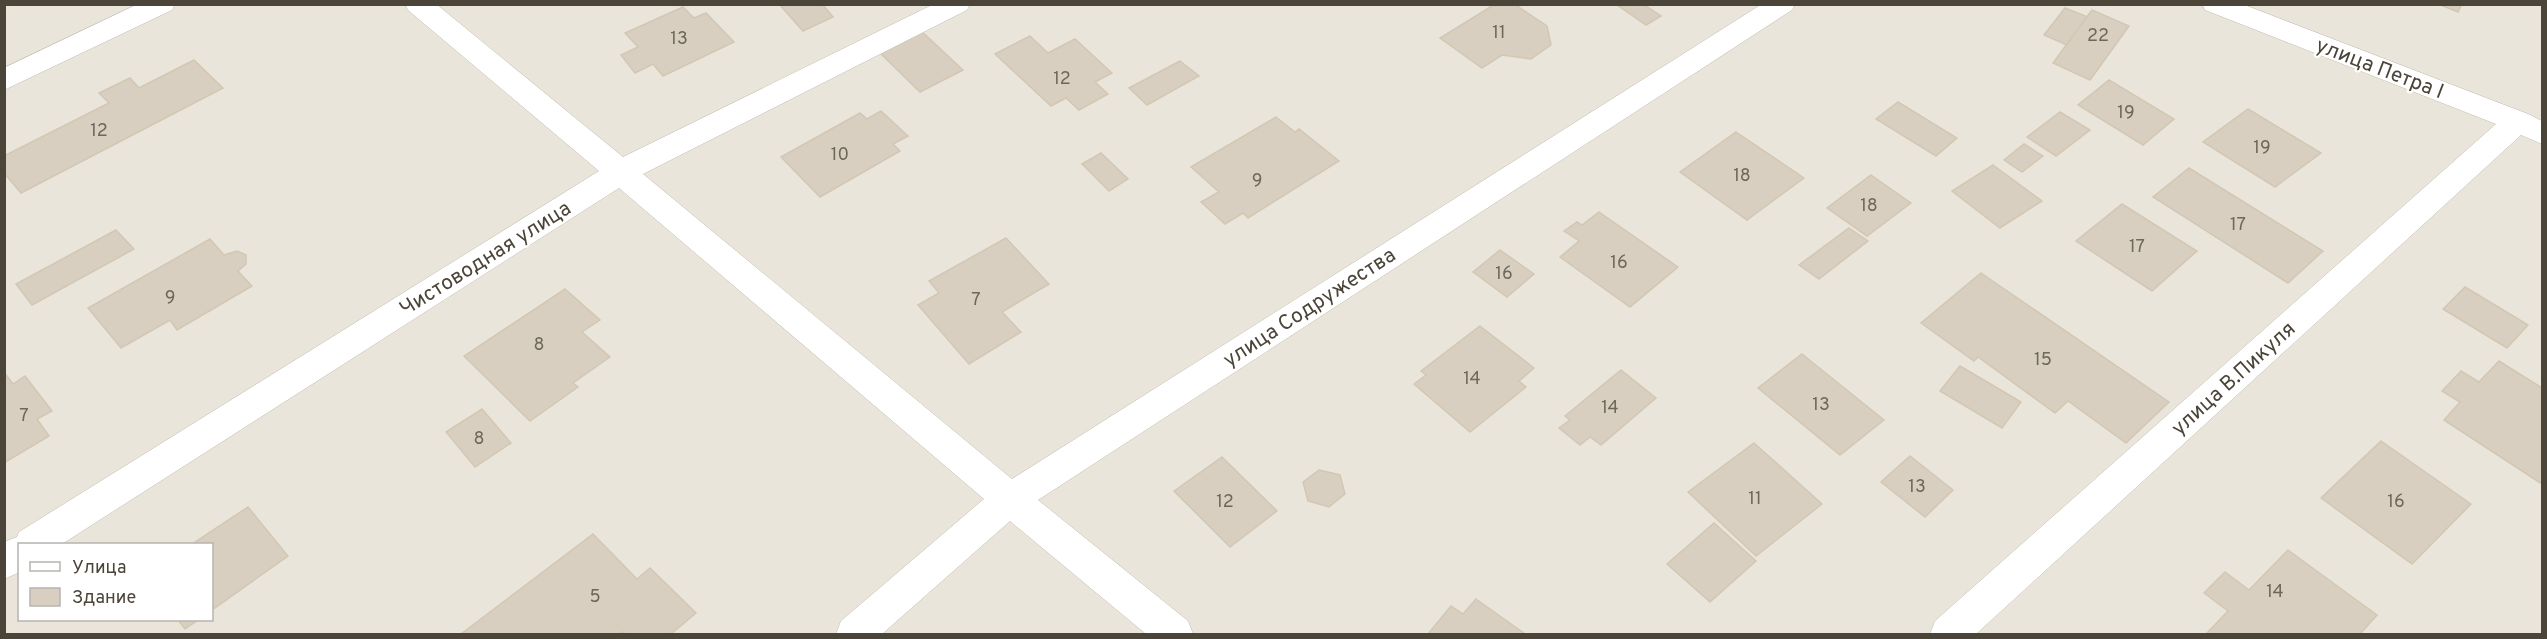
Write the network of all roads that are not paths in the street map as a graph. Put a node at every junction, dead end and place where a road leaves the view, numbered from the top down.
1 (162, 4) edge
2 (418, 4) edge
3 (957, 4) edge
4 (1782, 4) edge
5 (2216, 4) edge
6 (4, 80) edge
7 (2530, 128) edge
8 (622, 171) junction
9 (1009, 500) junction
10 (34, 543) edge
11 (18, 553) edge
12 (4, 562) edge
13 (855, 634) edge
14 (1174, 634) edge
15 (1949, 634) edge

1 - 6 street
2 - 8 street
3 - 8 street, Чистоводная улица
4 - 9 street, улица Содружества
5 - 7 street, улица Петра I
7 - 15 street, улица В.Пикуля
8 - 9 street
8 - 10 street, Чистоводная улица
9 - 13 street, улица Содружества
9 - 14 street
11 - 12 street

